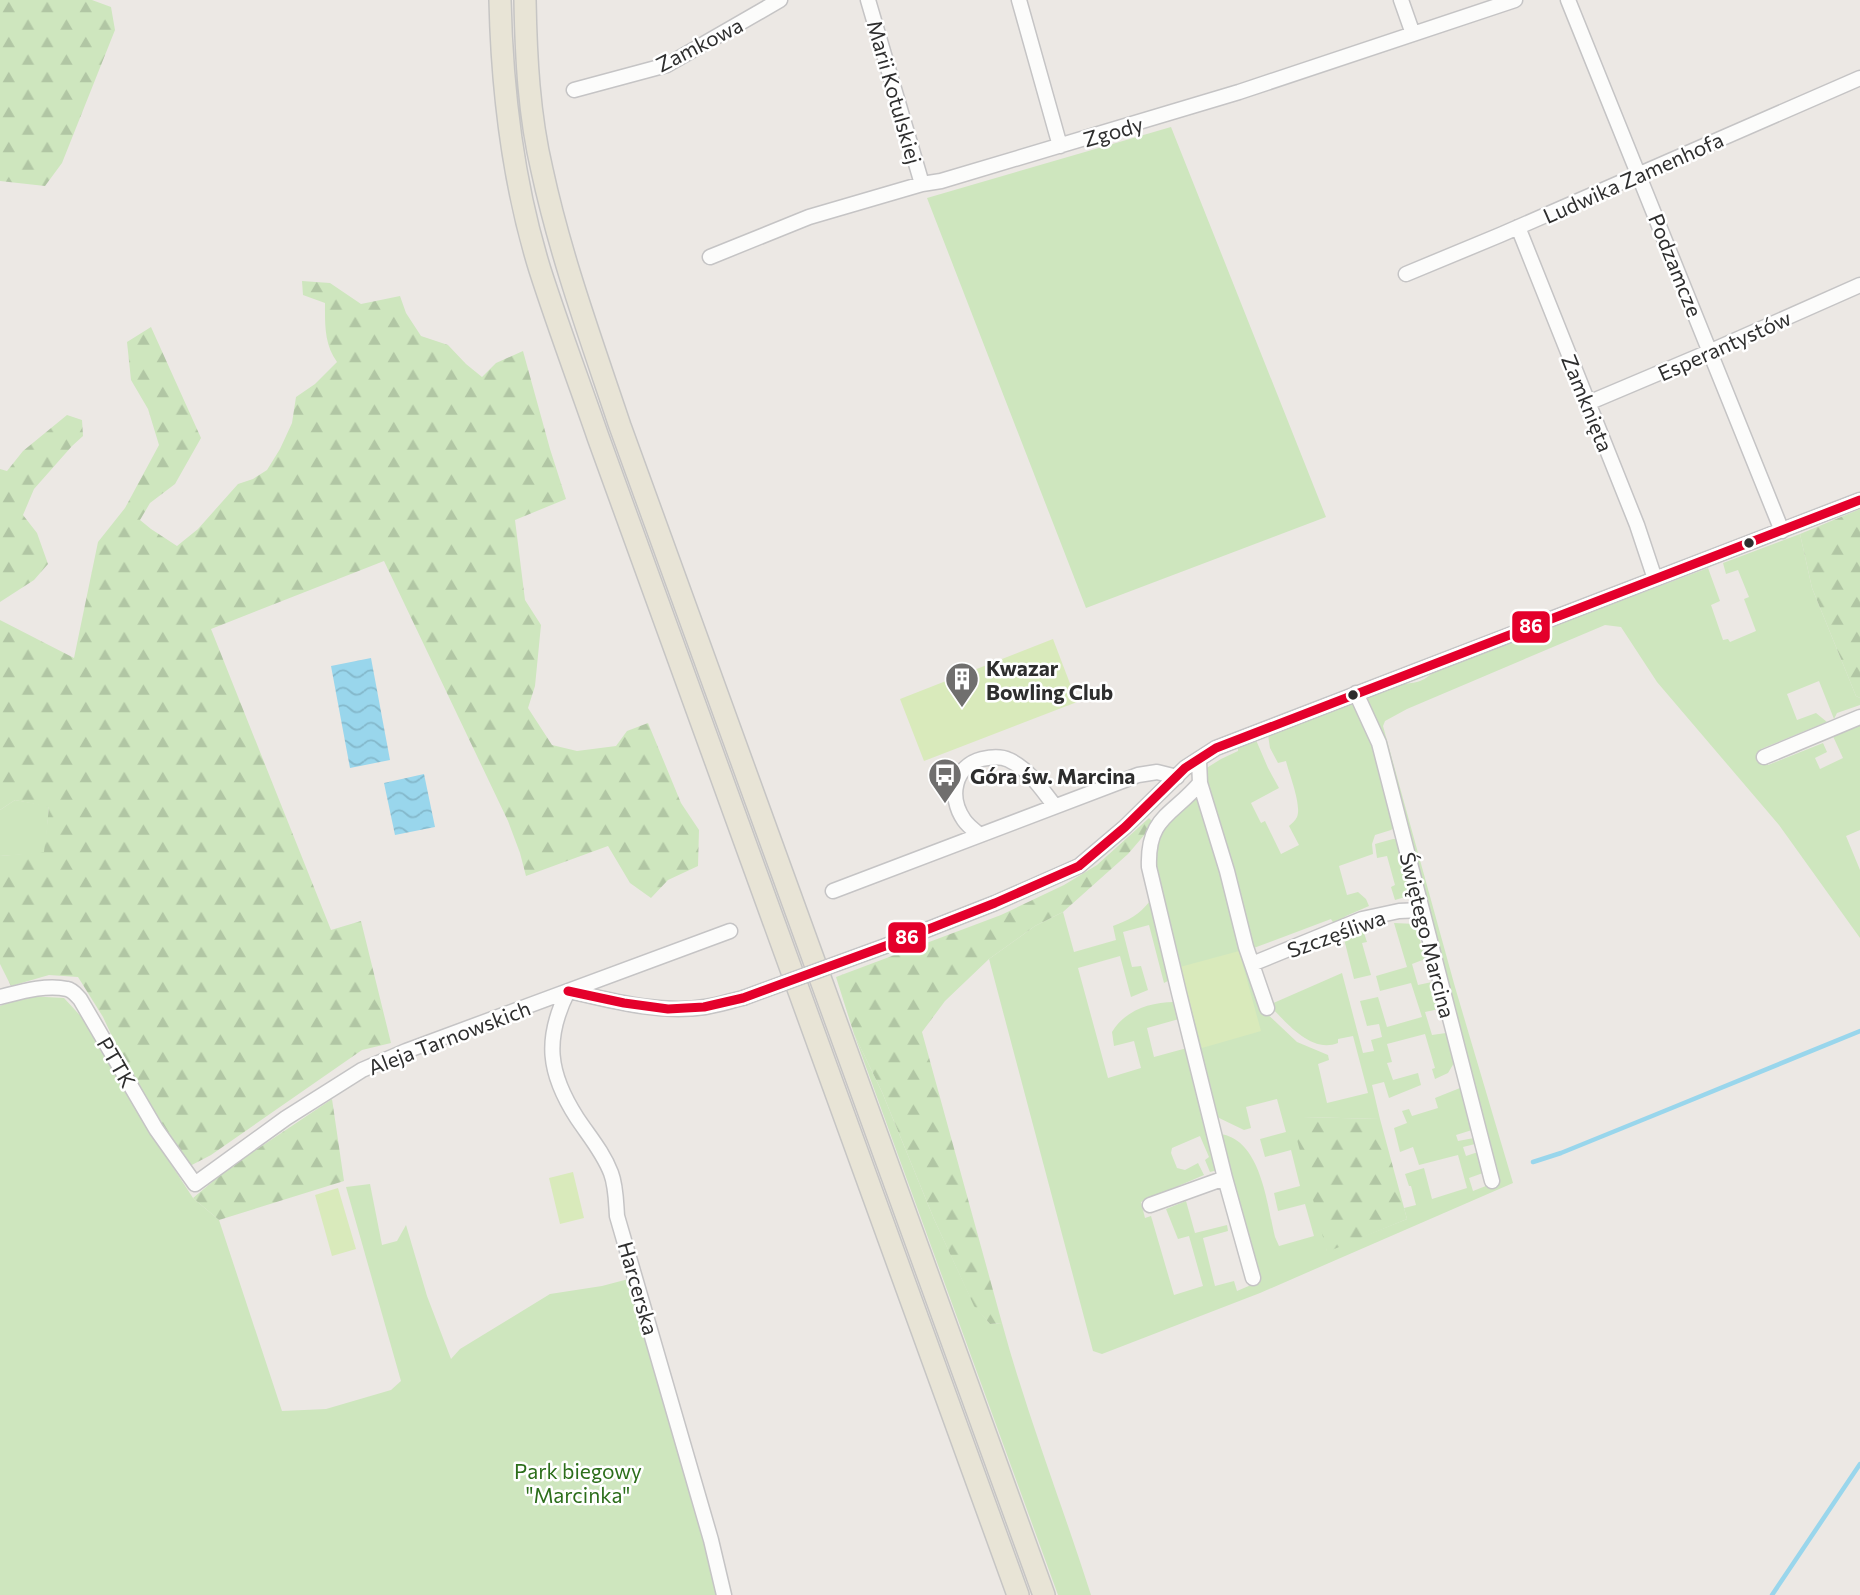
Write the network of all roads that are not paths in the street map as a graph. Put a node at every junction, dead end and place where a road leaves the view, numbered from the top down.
1 (500, 0) edge
2 (525, 0) edge
3 (780, 0) edge
4 (868, 0) edge
5 (1019, 0) edge
6 (1401, 0) edge
7 (1515, 0) edge
8 (1568, 0) edge
9 (1413, 34) junction
10 (1860, 78) edge
11 (574, 90) dead end
12 (1060, 146) junction
13 (1639, 175) junction
14 (922, 184) junction
15 (1518, 227) junction
16 (709, 257) dead end
17 (1406, 274) dead end
18 (1860, 285) edge
19 (1711, 351) junction
20 (1588, 403) junction
21 (1860, 500) edge
22 (1782, 531) junction
23 (1655, 579) junction
24 (1356, 692) junction
25 (1860, 717) edge
26 (1764, 757) dead end
27 (1199, 761) junction
28 (1177, 777) junction
29 (1200, 783) junction
30 (1055, 806) junction
31 (980, 835) junction
32 (833, 891) dead end
33 (1421, 910) junction
34 (730, 930) dead end
35 (1252, 964) junction
36 (0, 982) edge
37 (568, 991) junction
38 (6, 996) edge
39 (1267, 1008) dead end
40 (1226, 1178) junction
41 (1492, 1181) dead end
42 (195, 1184) joint
43 (1150, 1205) dead end
44 (1253, 1278) dead end
45 (723, 1595) edge
46 (1018, 1595) edge
47 (1044, 1595) edge

1 - 46 main road
2 - 47 main road
3 - 11 street, Zamkowa
4 - 14 street, Marii Kotulskiej
5 - 12 street
6 - 9 street
7 - 9 street, Zgody
8 - 13 street, Podzamcze
9 - 12 street, Zgody
10 - 13 street, Ludwika Zamenhofa
12 - 14 street, Zgody
13 - 15 street, Ludwika Zamenhofa
13 - 19 street, Podzamcze
14 - 16 street, Zgody
15 - 17 street, Ludwika Zamenhofa
15 - 20 street, Zamknięta
18 - 19 street, Esperantystów
19 - 20 street, Esperantystów
19 - 22 street, Podzamcze
20 - 23 street, Zamknięta
21 - 22 street
22 - 23 street
23 - 24 street
24 - 27 street
24 - 33 street, Świętego Marcina
25 - 26 street
27 - 28 street
27 - 29 street
28 - 30 street
28 - 37 street, bridge
29 - 35 street
29 - 40 street
30 - 31 street
30 - 31 street
31 - 32 street
33 - 35 street, Szczęśliwa
33 - 41 street, Świętego Marcina
34 - 37 street, Aleja Tarnowskich
35 - 39 street
36 - 38 street, PTTK
37 - 42 street, Aleja Tarnowskich
37 - 45 street, Harcerska
38 - 42 street, PTTK
40 - 43 street
40 - 44 street

